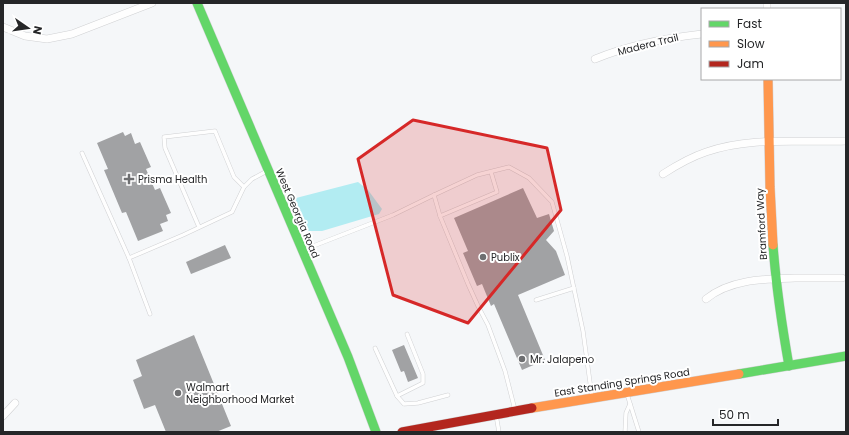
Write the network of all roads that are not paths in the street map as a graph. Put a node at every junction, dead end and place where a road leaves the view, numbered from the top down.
1 (152, 3) edge
2 (197, 3) edge
3 (3, 27) edge
4 (701, 34) edge
5 (595, 59) dead end
6 (768, 80) edge
7 (846, 140) edge
8 (770, 141) junction
9 (82, 153) dead end
10 (268, 171) junction
11 (491, 172) junction
12 (663, 174) dead end
13 (244, 187) junction
14 (434, 195) junction
15 (440, 216) junction
16 (199, 227) junction
17 (302, 250) junction
18 (129, 258) junction
19 (842, 278) dead end
20 (775, 279) junction
21 (574, 288) junction
22 (706, 299) dead end
23 (536, 300) dead end
24 (150, 314) dead end
25 (407, 334) dead end
26 (375, 348) dead end
27 (846, 356) edge
28 (789, 366) junction
29 (627, 393) junction
30 (448, 395) dead end
31 (397, 396) junction
32 (592, 398) junction
33 (16, 403) dead end
34 (630, 404) junction
35 (515, 411) junction
36 (496, 415) junction
37 (3, 416) edge
38 (428, 430) edge
39 (376, 432) edge
40 (402, 432) edge
41 (499, 432) edge
42 (625, 432) edge
43 (639, 432) edge

1 - 3 street
2 - 10 street, West Georgia Road
4 - 5 street, Madera Trail
6 - 8 street, Bramford Way
7 - 8 street
8 - 12 street
8 - 20 street, Bramford Way
9 - 18 lane
10 - 13 lane
10 - 17 street, West Georgia Road
11 - 14 lane
11 - 15 lane
11 - 21 lane
13 - 16 lane
13 - 16 lane
14 - 15 lane
14 - 17 lane
15 - 35 lane
16 - 18 lane
17 - 39 street, West Georgia Road
18 - 24 lane
19 - 20 street
20 - 22 street
20 - 28 street, Bramford Way
21 - 23 lane
21 - 32 lane
25 - 31 lane
26 - 31 lane
27 - 28 street, East Standing Springs Road
28 - 29 street, East Standing Springs Road
29 - 32 street, East Standing Springs Road
29 - 34 lane
30 - 31 lane
32 - 35 street, East Standing Springs Road
33 - 37 street
34 - 42 lane
34 - 43 lane
35 - 36 street, East Standing Springs Road
36 - 38 street, East Standing Springs Road
36 - 41 lane
38 - 40 street, East Standing Springs Road

